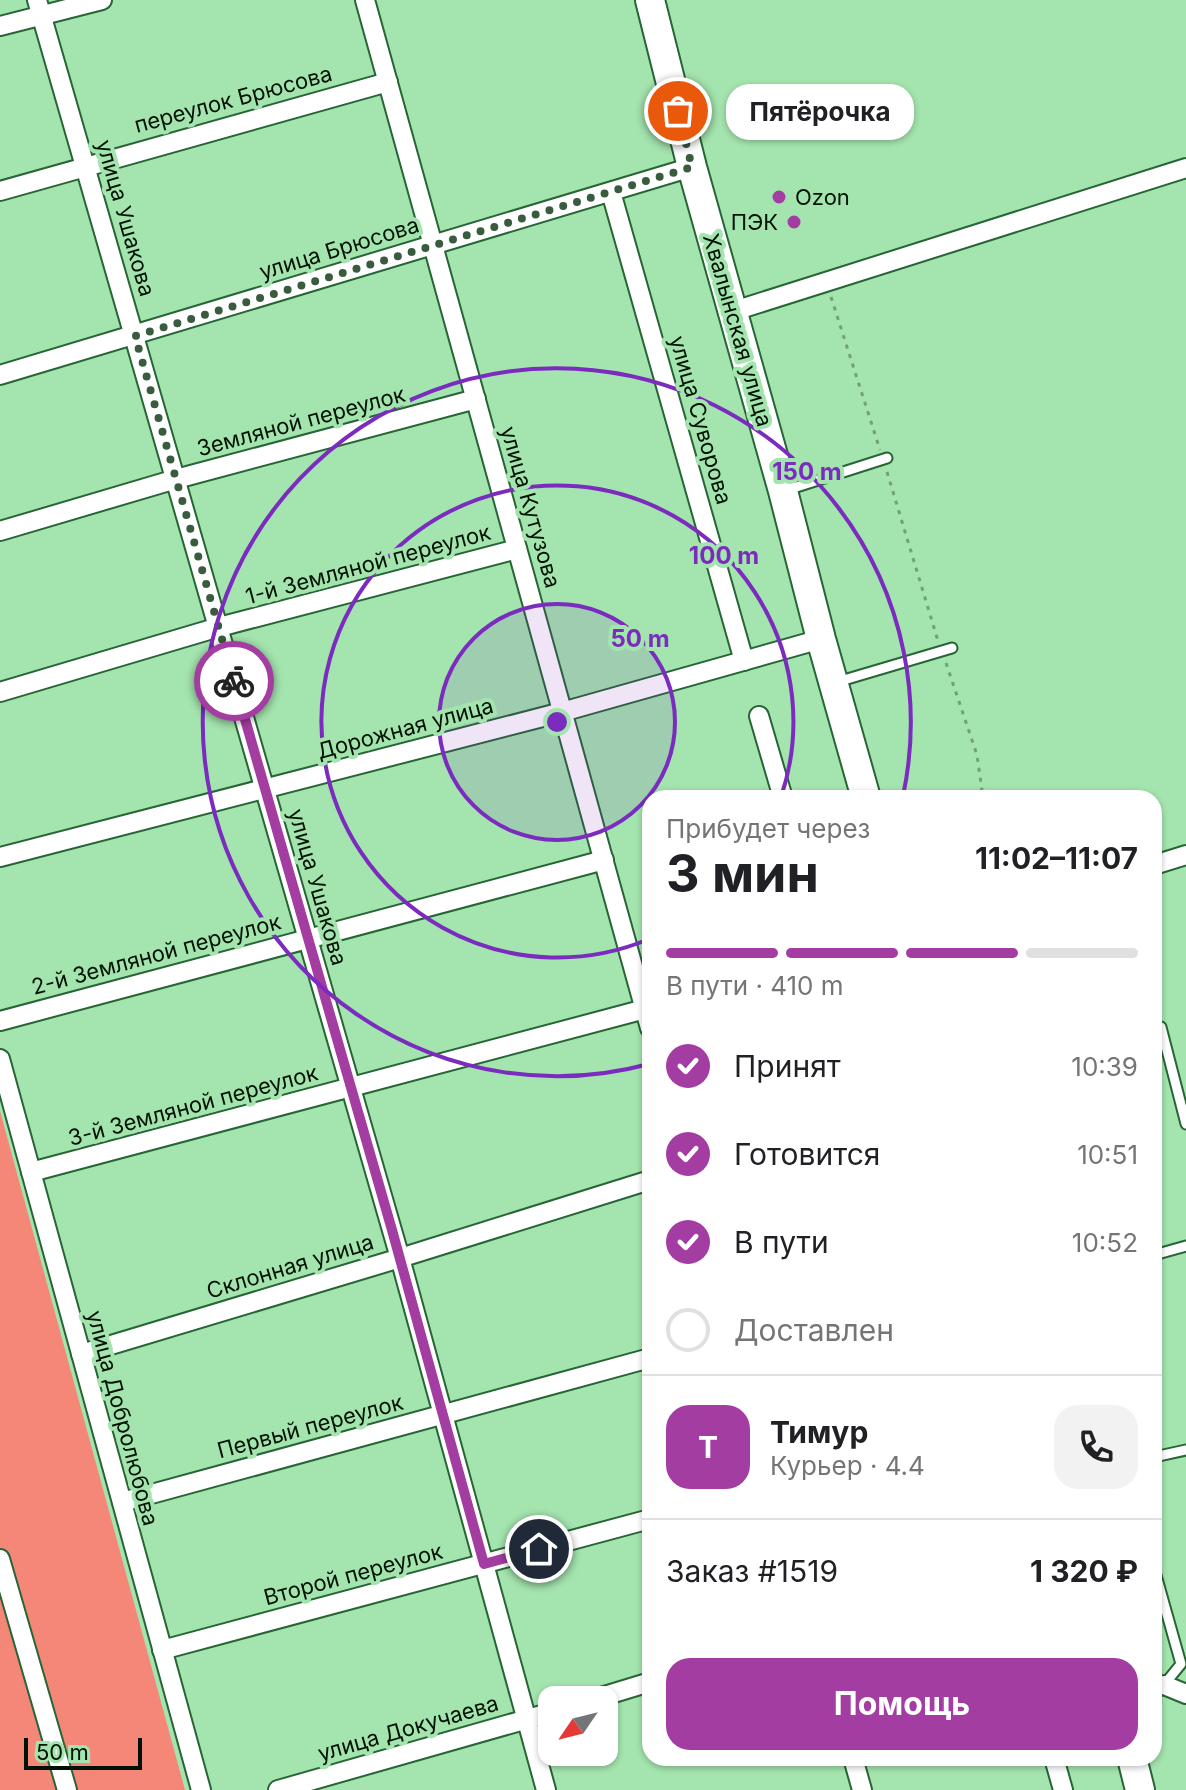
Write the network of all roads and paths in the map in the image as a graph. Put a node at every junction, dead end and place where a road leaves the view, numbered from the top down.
1 (102, 0) edge
2 (365, 0) edge
3 (650, 0) edge
4 (40, 8) edge
5 (0, 26) edge
6 (388, 82) junction
7 (85, 165) junction
8 (692, 167) junction
9 (1186, 168) edge
10 (0, 191) edge
11 (611, 192) junction
12 (433, 245) junction
13 (826, 282) junction
14 (734, 311) junction
15 (135, 336) junction
16 (0, 375) edge
17 (476, 399) junction
18 (885, 458) junction
19 (176, 479) junction
20 (783, 491) junction
21 (0, 531) edge
22 (517, 549) junction
23 (219, 627) junction
24 (821, 639) junction
25 (952, 648) dead end
26 (942, 652) junction
27 (744, 661) junction
28 (833, 683) junction
29 (0, 692) edge
30 (562, 712) junction
31 (759, 716) dead end
32 (265, 789) junction
33 (781, 790) edge
34 (864, 790) edge
35 (982, 790) edge
36 (1186, 855) edge
37 (0, 857) edge
38 (604, 860) junction
39 (1162, 862) edge
40 (308, 938) junction
41 (642, 1001) edge
42 (642, 1020) edge
43 (0, 1021) edge
44 (1162, 1031) edge
45 (0, 1059) edge
46 (351, 1088) junction
47 (1186, 1124) edge
48 (31, 1172) junction
49 (642, 1182) edge
50 (1186, 1246) edge
51 (1162, 1253) edge
52 (400, 1258) junction
53 (81, 1354) junction
54 (642, 1360) edge
55 (443, 1414) junction
56 (1186, 1450) edge
57 (1162, 1455) edge
58 (122, 1502) junction
59 (642, 1521) edge
60 (0, 1559) edge
61 (484, 1564) junction
62 (1162, 1596) edge
63 (162, 1650) junction
64 (642, 1684) edge
65 (1162, 1687) edge
66 (1162, 1691) edge
67 (618, 1692) edge
68 (1186, 1694) edge
69 (538, 1716) edge
70 (527, 1719) junction
71 (854, 1766) edge
72 (1056, 1766) edge
73 (1134, 1766) edge
74 (858, 1789) edge
75 (67, 1790) edge
76 (201, 1790) edge
77 (278, 1790) edge
78 (546, 1790) edge
79 (1063, 1790) edge
80 (1140, 1790) edge

1 - 4 street
2 - 6 street, улица Кутузова
3 - 8 main road, Хвалынская улица
4 - 5 street
4 - 7 street, улица Ушакова
6 - 7 street, переулок Брюсова
6 - 12 street, улица Кутузова
7 - 10 street, переулок Брюсова
7 - 15 street, улица Ушакова
8 - 11 street, улица Брюсова
8 - 14 main road, Хвалынская улица
9 - 13 street
11 - 12 street, улица Брюсова
11 - 27 street, улица Суворова
12 - 15 street, улица Брюсова
12 - 17 street, улица Кутузова
13 - 14 street
13 - 18 path
14 - 20 main road, Хвалынская улица
15 - 16 street, улица Брюсова
15 - 19 street, улица Ушакова
17 - 19 street, Земляной переулок
17 - 22 street, улица Кутузова
18 - 20 lane
18 - 26 path
19 - 21 street, Земляной переулок
19 - 23 street, улица Ушакова
20 - 24 main road, Хвалынская улица
22 - 23 street, 1-й Земляной переулок
22 - 30 street, улица Кутузова
23 - 29 street, 1-й Земляной переулок
23 - 32 street, улица Ушакова
24 - 27 street, Дорожная улица
24 - 28 main road, Хвалынская улица
25 - 26 lane
26 - 28 lane
26 - 35 path
27 - 30 street, Дорожная улица
28 - 34 main road, Хвалынская улица
30 - 32 street, Дорожная улица
30 - 38 street, улица Кутузова
31 - 33 street
32 - 37 street, Дорожная улица
32 - 40 street, улица Ушакова
36 - 39 street
38 - 40 street, 2-й Земляной переулок
38 - 41 street, улица Кутузова
40 - 43 street, 2-й Земляной переулок
40 - 46 street, улица Ушакова
42 - 46 street, 3-й Земляной переулок
44 - 47 lane
45 - 48 street, улица Добролюбова
46 - 48 street, 3-й Земляной переулок
46 - 52 street, улица Ушакова
48 - 53 street, улица Добролюбова
49 - 52 street, Склонная улица
50 - 51 lane
52 - 53 street, Склонная улица
52 - 55 street, улица Ушакова
53 - 58 street, улица Добролюбова
54 - 55 street, Первый переулок
55 - 58 street, Первый переулок
55 - 61 street, улица Ушакова
56 - 57 lane
58 - 63 street, улица Добролюбова
59 - 61 street, Второй переулок
60 - 75 street
61 - 63 street, Второй переулок
61 - 70 street, улица Ушакова
62 - 65 lane
63 - 76 street, улица Добролюбова
64 - 67 street
66 - 68 street
69 - 70 street, улица Докучаева
70 - 77 street, улица Докучаева
70 - 78 street, улица Ушакова
71 - 74 street
72 - 79 street
73 - 80 main road

